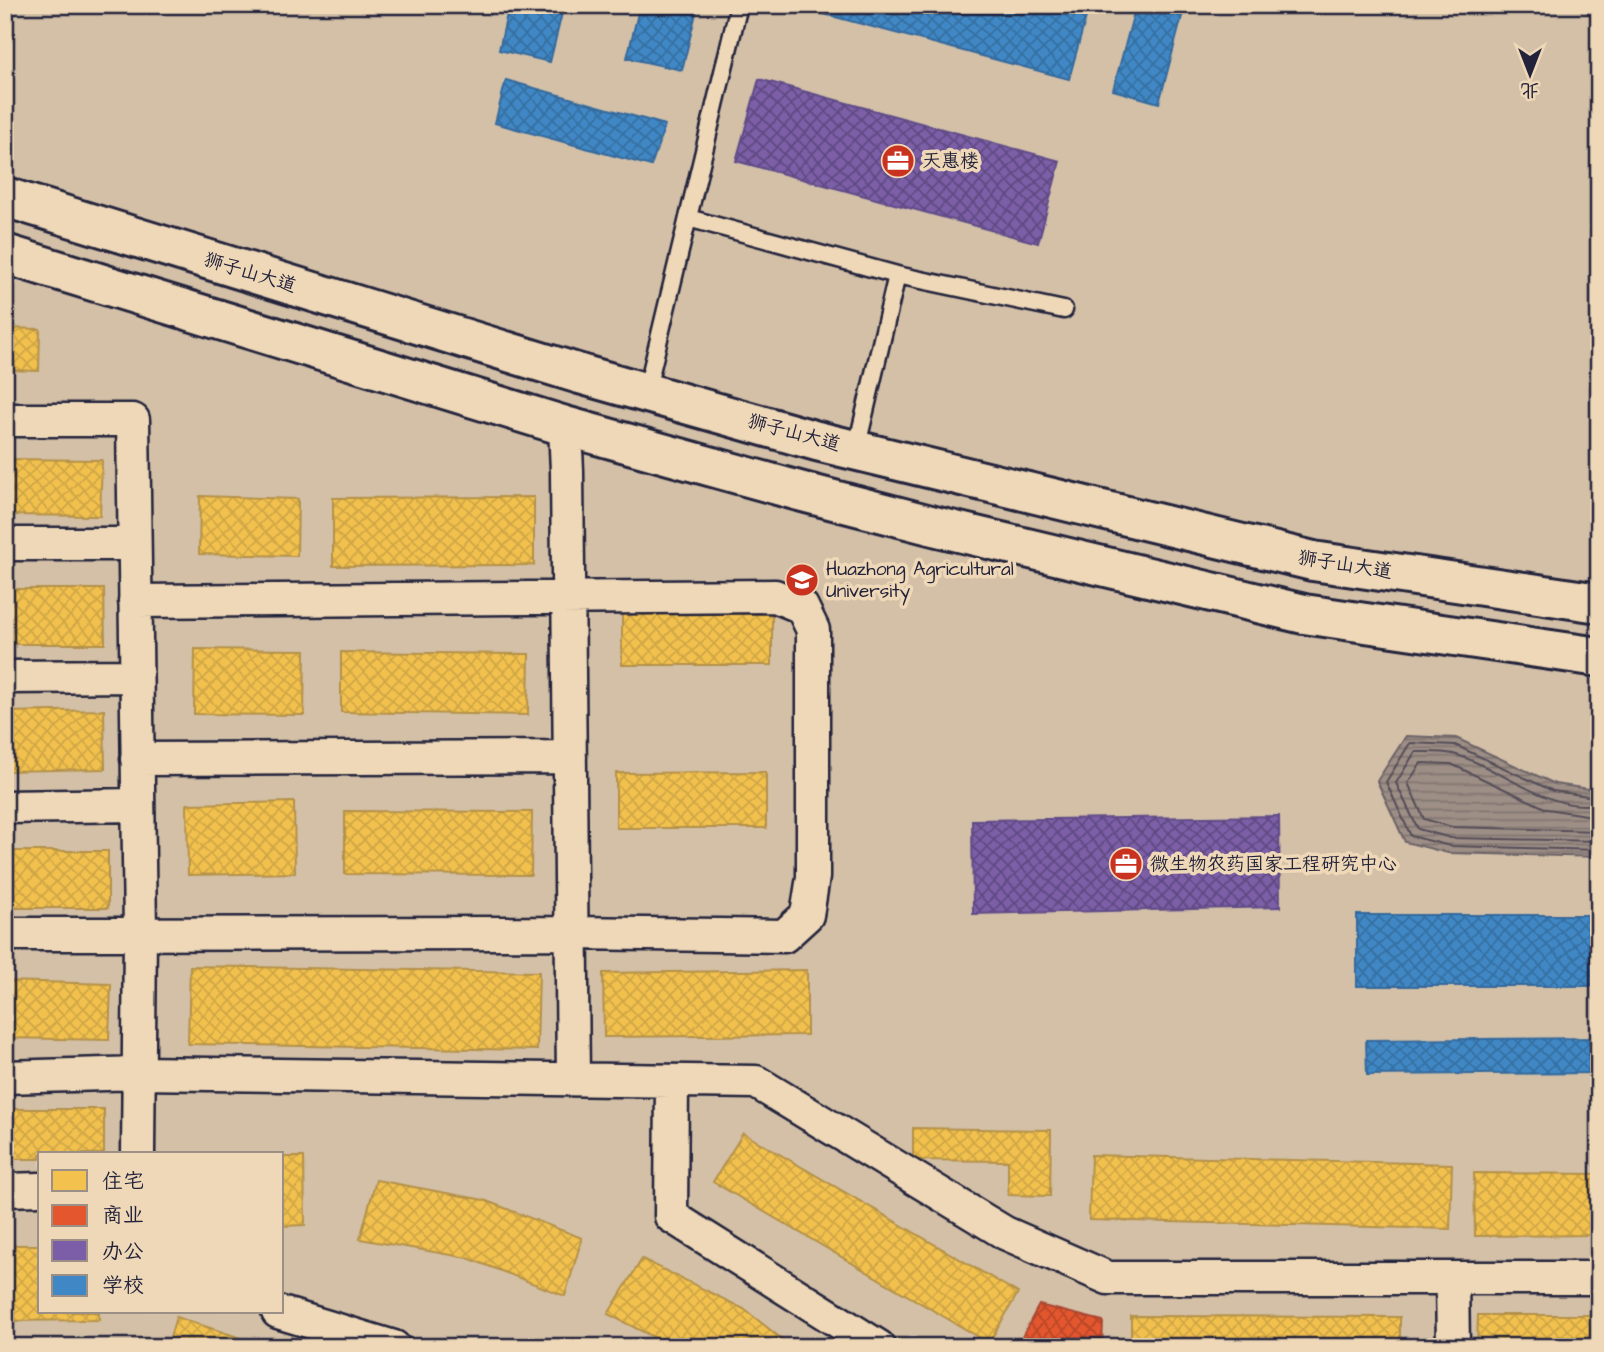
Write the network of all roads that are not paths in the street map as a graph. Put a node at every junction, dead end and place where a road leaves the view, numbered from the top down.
1 (739, 5) edge
2 (5, 198) edge
3 (688, 218) junction
4 (5, 254) edge
5 (897, 275) junction
6 (1064, 310) dead end
7 (646, 393) junction
8 (5, 420) edge
9 (565, 426) junction
10 (856, 450) junction
11 (5, 544) edge
12 (134, 544) junction
13 (568, 596) junction
14 (135, 601) junction
15 (1599, 603) edge
16 (1599, 657) edge
17 (136, 676) junction
18 (5, 677) edge
19 (570, 757) junction
20 (137, 759) junction
21 (138, 805) junction
22 (5, 807) edge
23 (140, 932) junction
24 (572, 933) junction
25 (5, 934) edge
26 (140, 1073) junction
27 (5, 1077) edge
28 (573, 1079) junction
29 (672, 1081) junction
30 (138, 1152) edge
31 (38, 1189) edge
32 (5, 1190) edge
33 (1452, 1278) junction
34 (1599, 1278) edge
35 (284, 1314) edge
36 (394, 1347) edge
37 (879, 1347) edge
38 (1453, 1347) edge

1 - 3 lane
2 - 7 street, 狮子山大道
3 - 5 lane
3 - 7 lane
4 - 9 street
5 - 6 lane
5 - 10 lane
7 - 10 street, 狮子山大道
8 - 12 street
9 - 13 street
9 - 16 street
10 - 15 street, 狮子山大道
11 - 12 street
12 - 14 street
13 - 14 street
13 - 19 street
13 - 24 street
14 - 17 street
17 - 18 street
17 - 20 street
19 - 20 street
19 - 24 street
20 - 21 street
21 - 22 street
21 - 23 street
23 - 24 street
23 - 25 street
23 - 26 street
24 - 28 street
26 - 27 street
26 - 28 street
26 - 30 street
28 - 29 street
29 - 33 street
29 - 37 street
31 - 32 street
33 - 34 street
33 - 38 street
35 - 36 street

